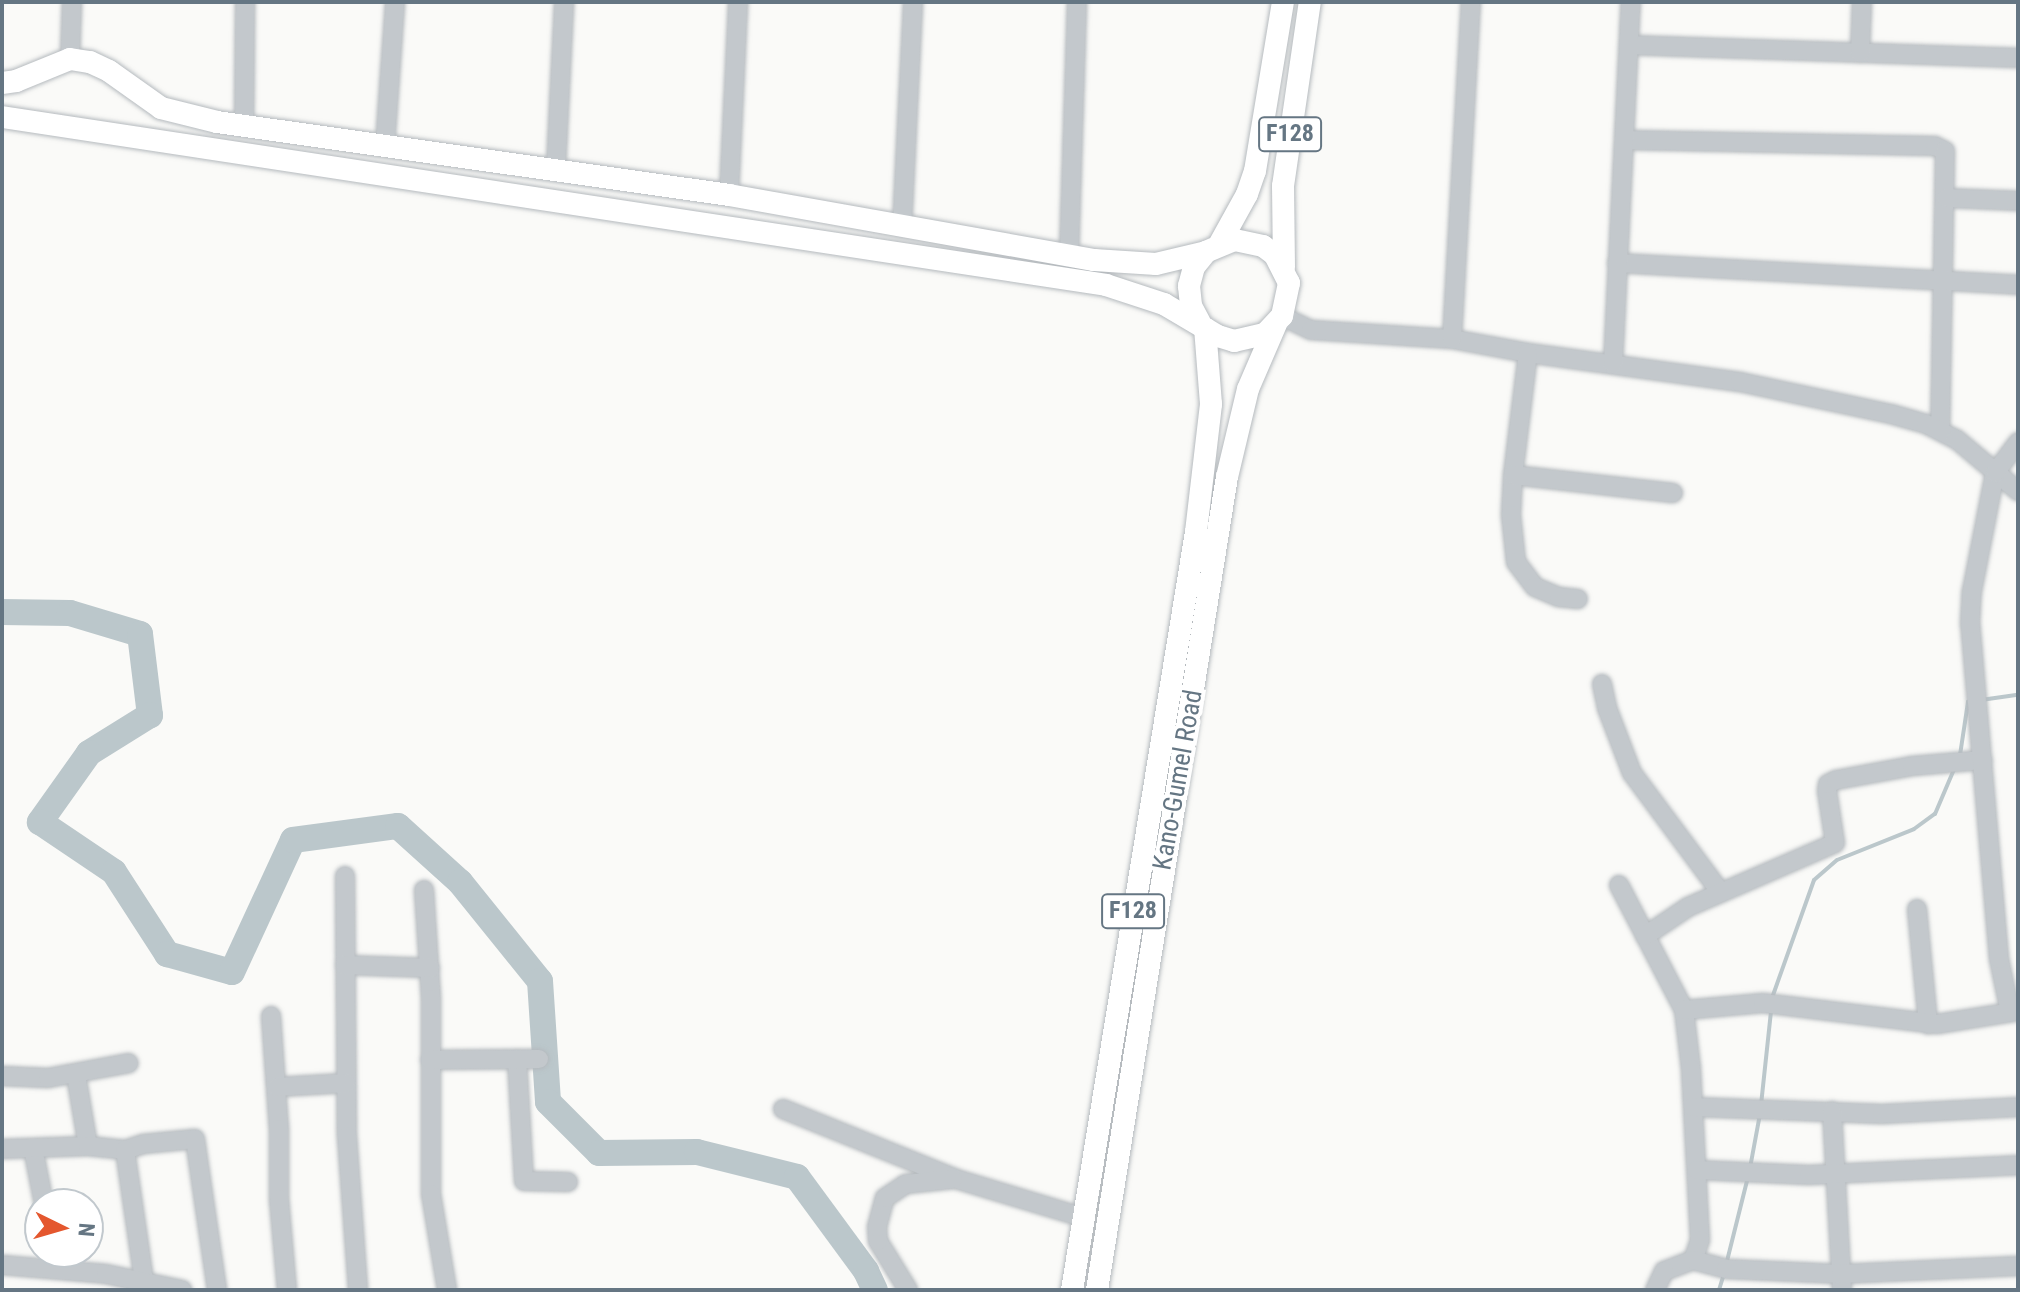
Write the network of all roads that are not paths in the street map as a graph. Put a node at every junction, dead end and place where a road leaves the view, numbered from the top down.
1 (72, 2) edge
2 (245, 2) edge
3 (395, 2) edge
4 (564, 2) edge
5 (738, 2) edge
6 (913, 2) edge
7 (1077, 2) edge
8 (1283, 2) edge
9 (1310, 2) edge
10 (1471, 2) edge
11 (1631, 2) edge
12 (1862, 2) edge
13 (1629, 45) junction
14 (1860, 53) junction
15 (2018, 58) edge
16 (70, 59) junction
17 (2, 83) edge
18 (2, 117) edge
19 (244, 127) junction
20 (1624, 140) junction
21 (385, 146) junction
22 (556, 168) junction
23 (729, 195) junction
24 (1947, 198) junction
25 (2018, 201) edge
26 (902, 228) junction
27 (1213, 248) junction
28 (1069, 256) junction
29 (1617, 263) junction
30 (1284, 267) junction
31 (1945, 280) junction
32 (2018, 285) edge
33 (1280, 319) junction
34 (1203, 325) junction
35 (1452, 339) junction
36 (1528, 353) junction
37 (1613, 364) junction
38 (1940, 431) junction
39 (2018, 442) edge
40 (1995, 473) junction
41 (1513, 475) junction
42 (2018, 491) edge
43 (1673, 493) dead end
44 (1578, 599) dead end
45 (1602, 684) dead end
46 (1968, 761) junction
47 (345, 876) dead end
48 (1619, 885) dead end
49 (424, 890) dead end
50 (1721, 893) junction
51 (1917, 909) dead end
52 (1645, 936) junction
53 (345, 965) junction
54 (430, 968) junction
55 (1684, 1010) junction
56 (2016, 1012) edge
57 (271, 1016) dead end
58 (1928, 1024) junction
59 (517, 1059) junction
60 (539, 1059) dead end
61 (430, 1060) junction
62 (129, 1063) dead end
63 (1107, 1063) junction
64 (1131, 1066) junction
65 (76, 1075) junction
66 (2, 1076) edge
67 (346, 1083) junction
68 (277, 1087) junction
69 (1693, 1107) junction
70 (2018, 1107) edge
71 (783, 1109) dead end
72 (1832, 1111) junction
73 (88, 1146) junction
74 (33, 1148) junction
75 (2, 1149) edge
76 (125, 1150) junction
77 (2018, 1165) edge
78 (1697, 1170) junction
79 (1835, 1173) junction
80 (956, 1179) junction
81 (568, 1182) dead end
82 (41, 1188) edge
83 (1082, 1217) junction
84 (1693, 1260) junction
85 (24, 1263) edge
86 (2, 1265) edge
87 (2018, 1266) edge
88 (89, 1268) edge
89 (144, 1280) junction
90 (1842, 1282) edge
91 (182, 1290) edge
92 (217, 1290) edge
93 (287, 1290) edge
94 (358, 1290) edge
95 (447, 1290) edge
96 (908, 1290) edge
97 (1072, 1290) edge
98 (1097, 1290) edge
99 (1655, 1290) edge

1 - 16 street
2 - 19 street
3 - 21 street
4 - 22 street
5 - 23 street
6 - 26 street
7 - 28 street
8 - 27 main road, F128
9 - 30 main road, F128
10 - 35 street
11 - 13 street
12 - 14 street
13 - 14 street
13 - 20 street
14 - 15 street
16 - 17 main road
16 - 19 main road
18 - 34 main road
19 - 21 main road
20 - 24 street
20 - 29 street
21 - 22 main road
22 - 23 main road
23 - 26 main road
24 - 25 street
24 - 31 street
26 - 28 main road
27 - 28 main road
27 - 30 main road
27 - 34 main road, F128
29 - 31 street
29 - 37 street
30 - 33 main road, F128
31 - 32 street
31 - 38 street
33 - 34 main road
33 - 35 street
33 - 64 main road, Kano-Gumel Road / F128
34 - 63 main road, Kano-Gumel Road / F128
35 - 36 street
36 - 37 street
36 - 41 street
37 - 38 street
38 - 40 street
39 - 40 street
40 - 42 street
40 - 46 street
41 - 43 street
41 - 44 street
45 - 50 street
46 - 50 street
46 - 56 street
47 - 53 street
48 - 52 street
49 - 54 street
50 - 52 street
51 - 58 street
52 - 55 street
53 - 54 street
53 - 67 street
54 - 61 street
55 - 58 street
55 - 69 street
56 - 58 street
57 - 68 street
59 - 60 street
59 - 61 street
59 - 81 street
61 - 95 street
62 - 65 street
63 - 64 main road
63 - 83 main road, Kano-Gumel Road / F128
64 - 98 main road, Kano-Gumel Road / F128
65 - 66 street
65 - 73 street
67 - 68 street
67 - 94 street
68 - 93 street
69 - 72 street
69 - 78 street
70 - 72 street
71 - 80 street
72 - 79 street
73 - 74 street
73 - 76 street
74 - 75 street
74 - 82 street
76 - 89 street
76 - 92 street
77 - 79 street
78 - 79 street
78 - 84 street
79 - 90 street
80 - 83 street
80 - 96 street
83 - 97 main road, Kano-Gumel Road / F128
84 - 90 street
84 - 99 street
85 - 86 street
87 - 90 street
88 - 89 street
89 - 91 street

